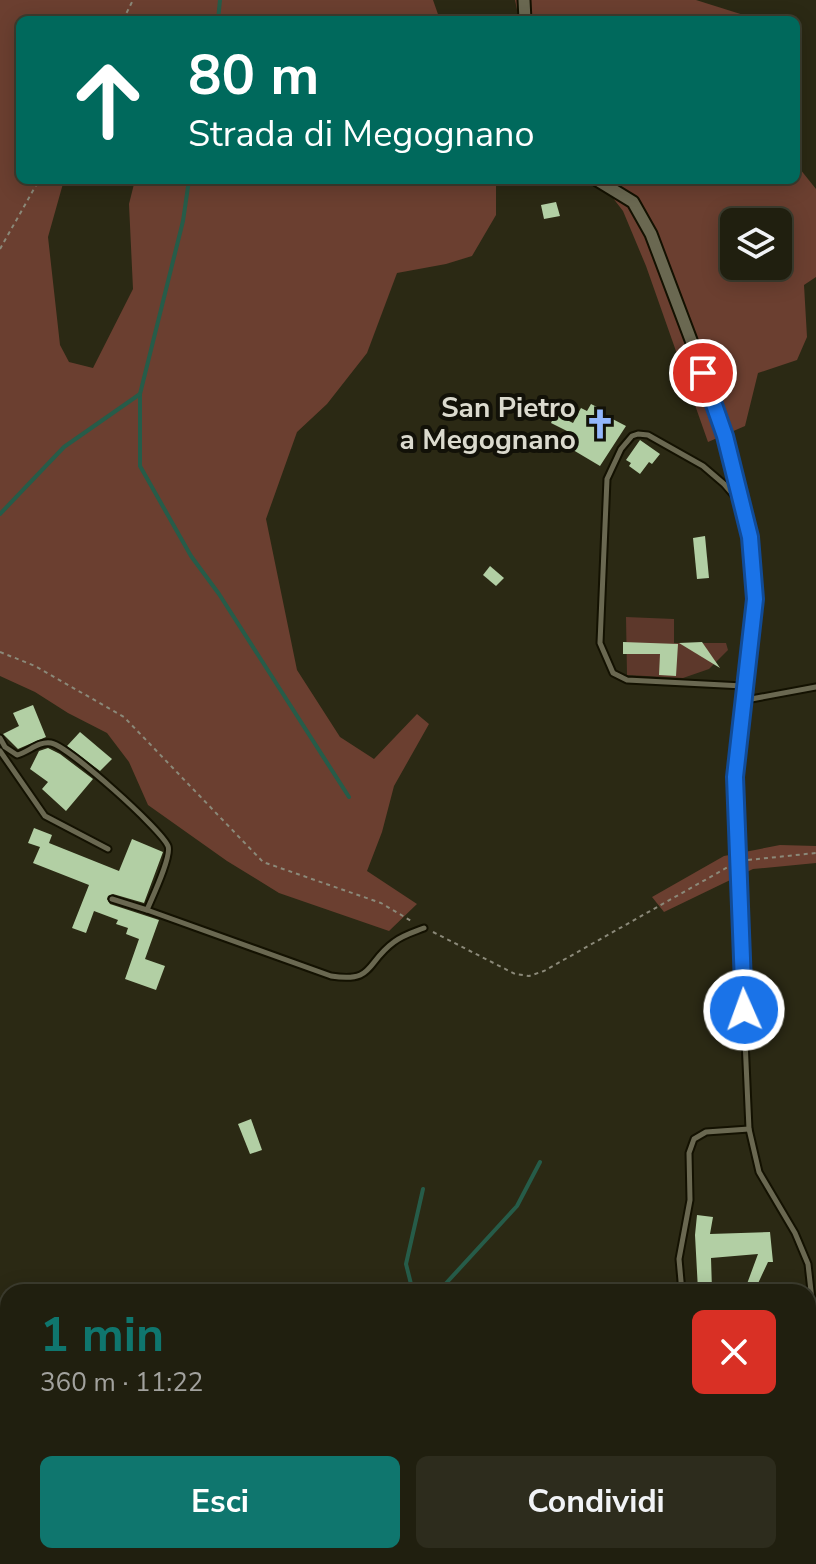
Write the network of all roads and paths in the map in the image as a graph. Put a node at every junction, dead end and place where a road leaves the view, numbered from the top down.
1 (37, 184) edge
2 (604, 184) edge
3 (0, 249) edge
4 (743, 506) junction
5 (0, 652) edge
6 (747, 686) junction
7 (816, 687) edge
8 (745, 700) junction
9 (0, 738) edge
10 (0, 751) edge
11 (108, 849) dead end
12 (816, 853) edge
13 (737, 861) junction
14 (112, 899) dead end
15 (147, 910) junction
16 (424, 928) junction
17 (749, 1129) junction
18 (681, 1284) edge
19 (810, 1284) edge

1 - 3 path
2 - 4 street
4 - 6 street
4 - 6 lane
5 - 16 path
6 - 8 street
7 - 8 lane
8 - 13 street
9 - 15 lane
10 - 11 lane
12 - 13 path
13 - 16 path
13 - 17 lane
14 - 15 lane
15 - 16 lane
17 - 18 lane
17 - 19 lane

